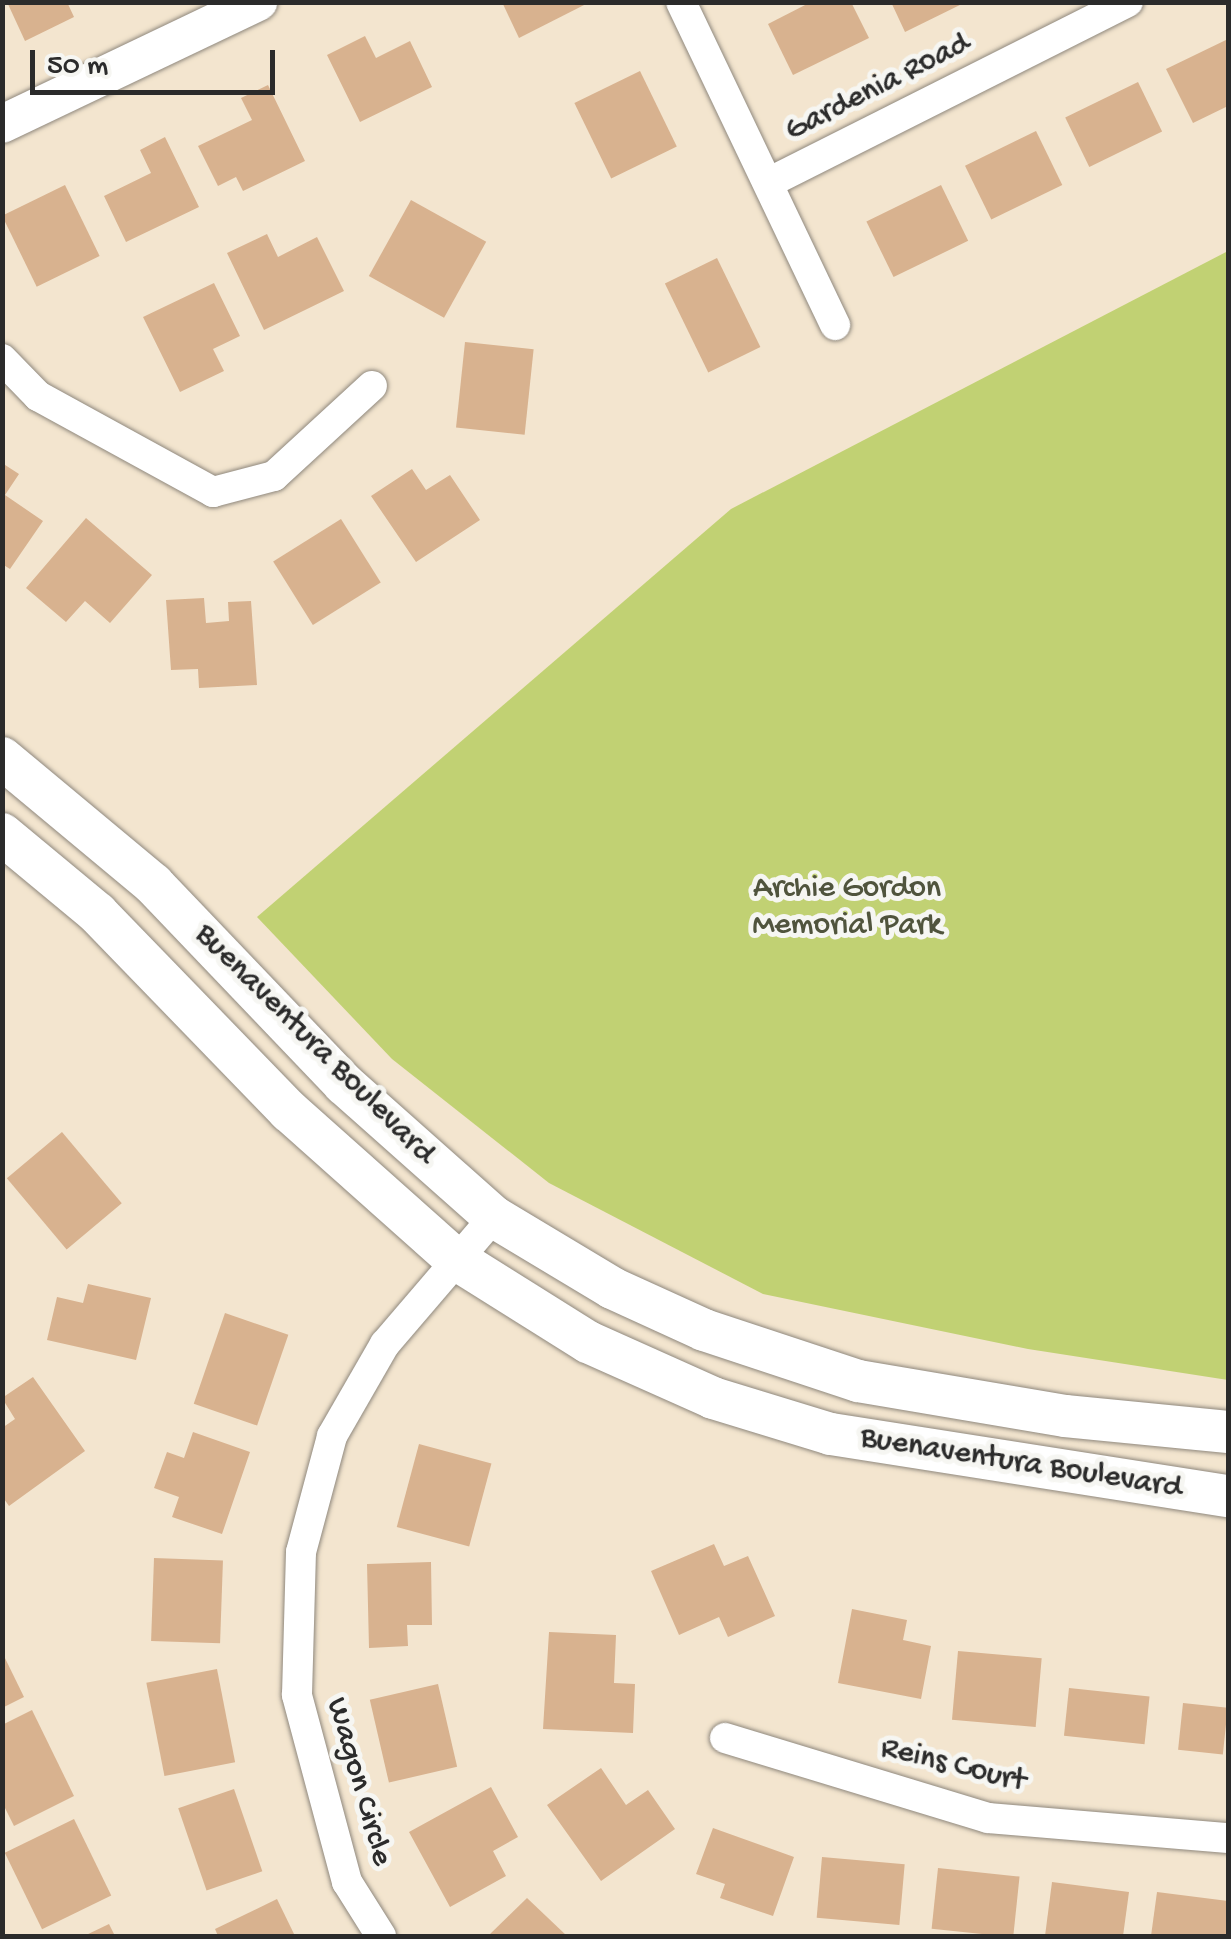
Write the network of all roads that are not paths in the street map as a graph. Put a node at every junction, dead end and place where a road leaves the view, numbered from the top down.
1 (258, 2) edge
2 (681, 2) edge
3 (1128, 2) edge
4 (197, 16) edge
5 (2, 124) edge
6 (768, 183) junction
7 (835, 325) dead end
8 (2, 359) edge
9 (372, 386) dead end
10 (2, 758) edge
11 (2, 834) edge
12 (494, 1217) junction
13 (454, 1258) junction
14 (1228, 1432) edge
15 (1228, 1496) edge
16 (725, 1738) dead end
17 (1228, 1838) edge
18 (381, 1936) edge

1 - 4 street
2 - 6 street
3 - 6 street, Gardenia Road
4 - 5 street
6 - 7 street
8 - 9 street
10 - 12 main road, Buenaventura Boulevard
11 - 13 main road, Buenaventura Boulevard
12 - 13 street, Wagon Circle
12 - 14 main road, Buenaventura Boulevard
13 - 15 main road, Buenaventura Boulevard
13 - 18 street, Wagon Circle
16 - 17 street, Reins Court

